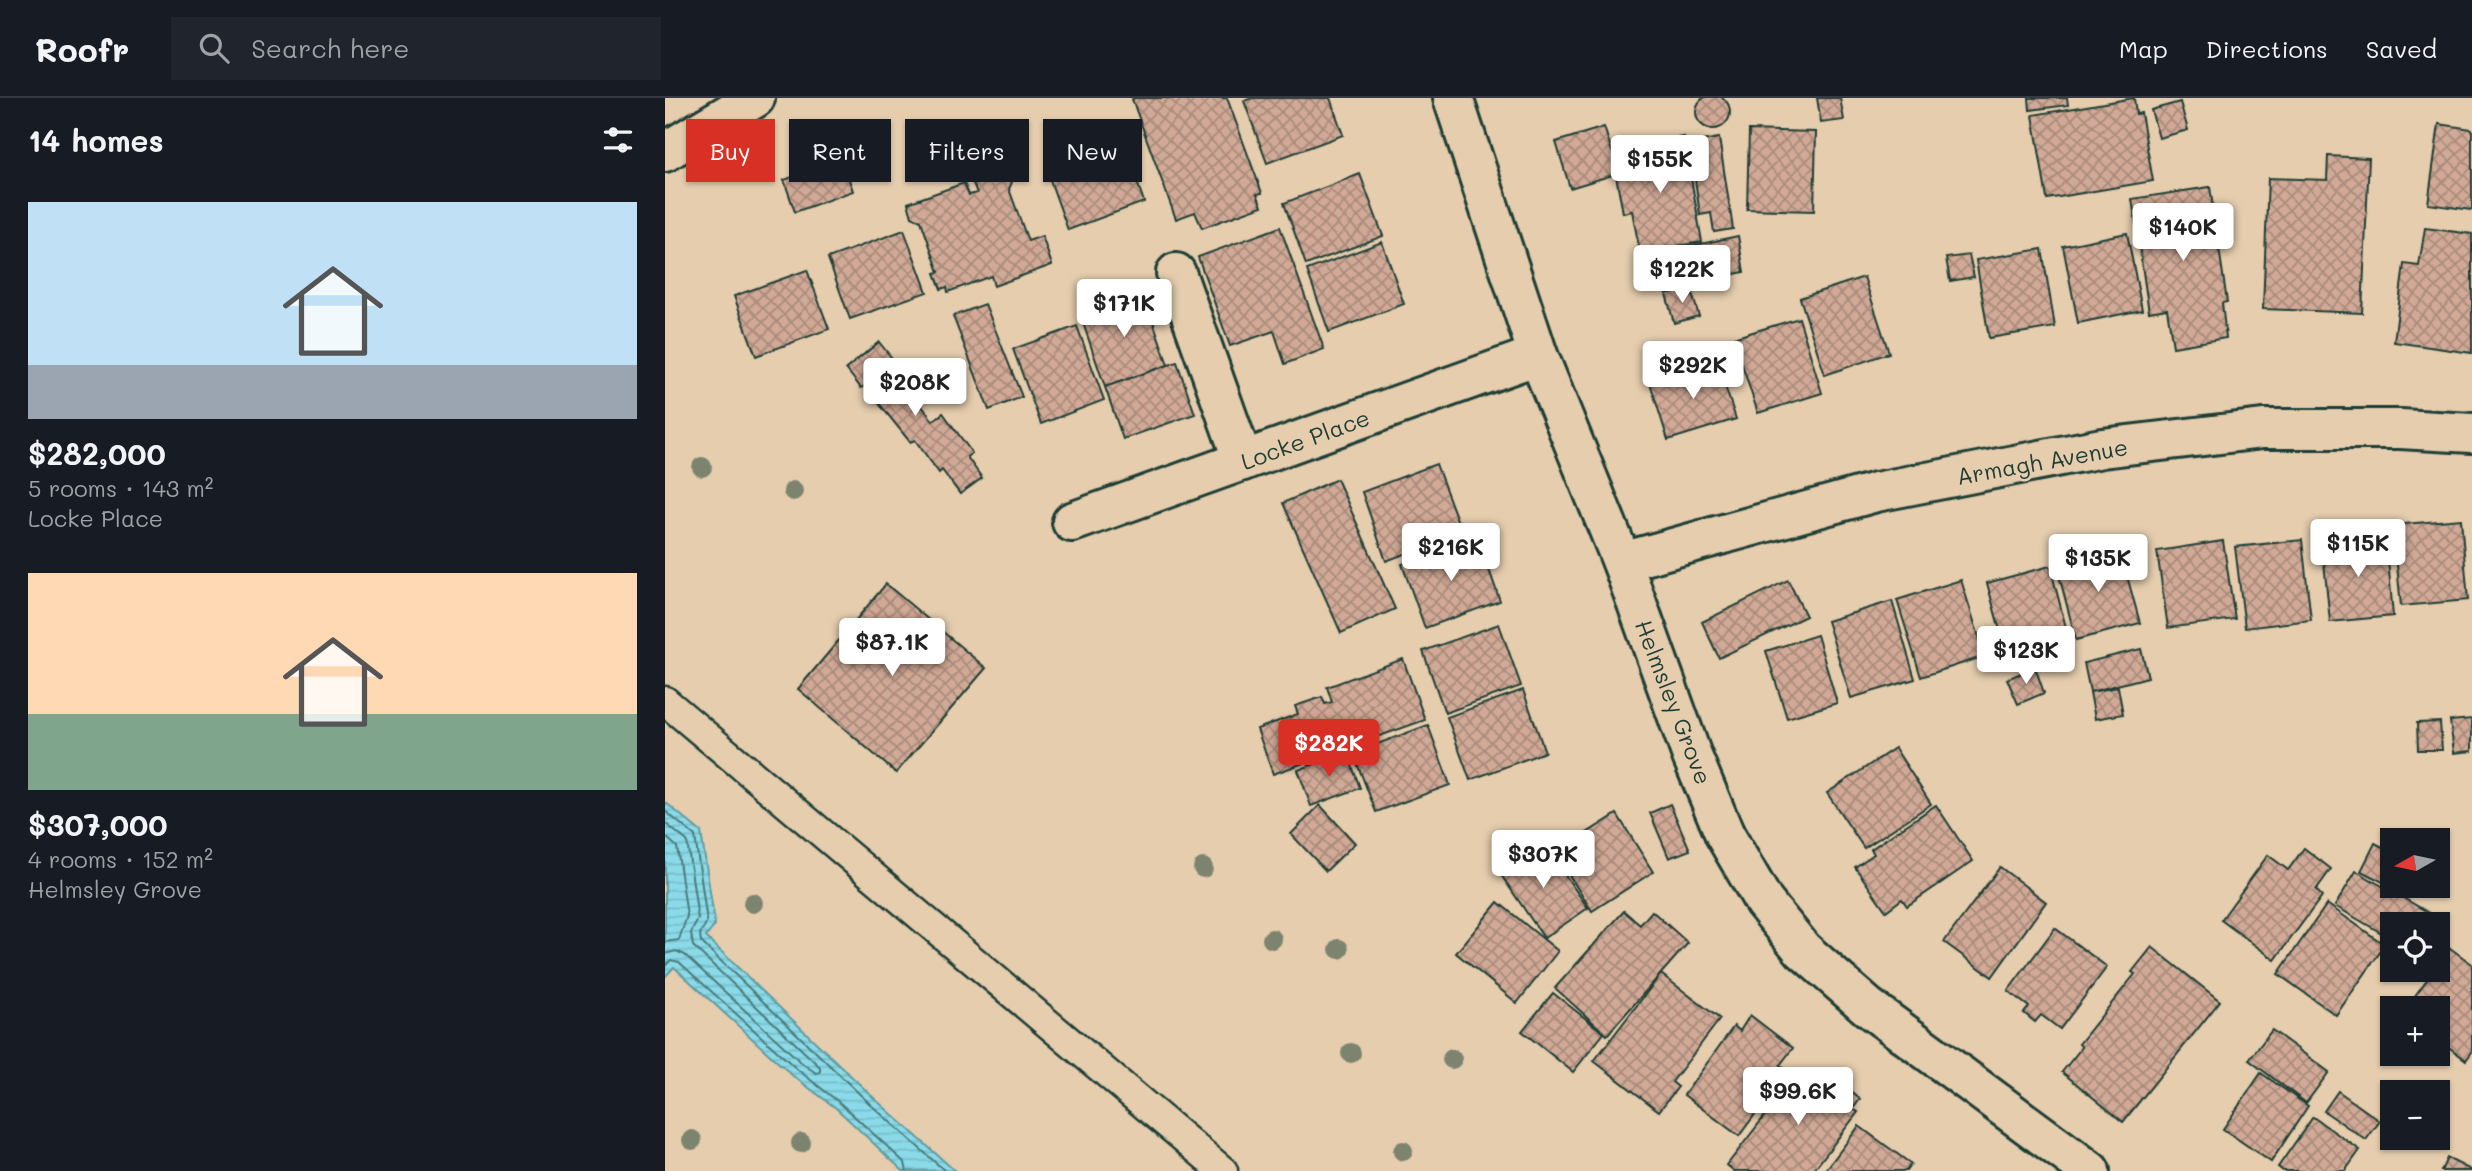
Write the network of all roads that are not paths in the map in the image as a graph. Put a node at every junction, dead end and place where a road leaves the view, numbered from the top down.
1 (755, 98) edge
2 (1453, 98) edge
3 (665, 152) edge
4 (1176, 273) dead end
5 (1538, 355) junction
6 (2472, 433) edge
7 (1243, 461) junction
8 (1072, 522) dead end
9 (1622, 562) junction
10 (665, 701) edge
11 (1223, 1171) edge
12 (2090, 1171) edge

1 - 3 street
2 - 5 street, Helmsley Grove
4 - 7 street
5 - 7 street, Locke Place
5 - 9 street, Helmsley Grove
6 - 9 street, Armagh Avenue
7 - 8 street, Locke Place
9 - 12 street, Helmsley Grove
10 - 11 lane

